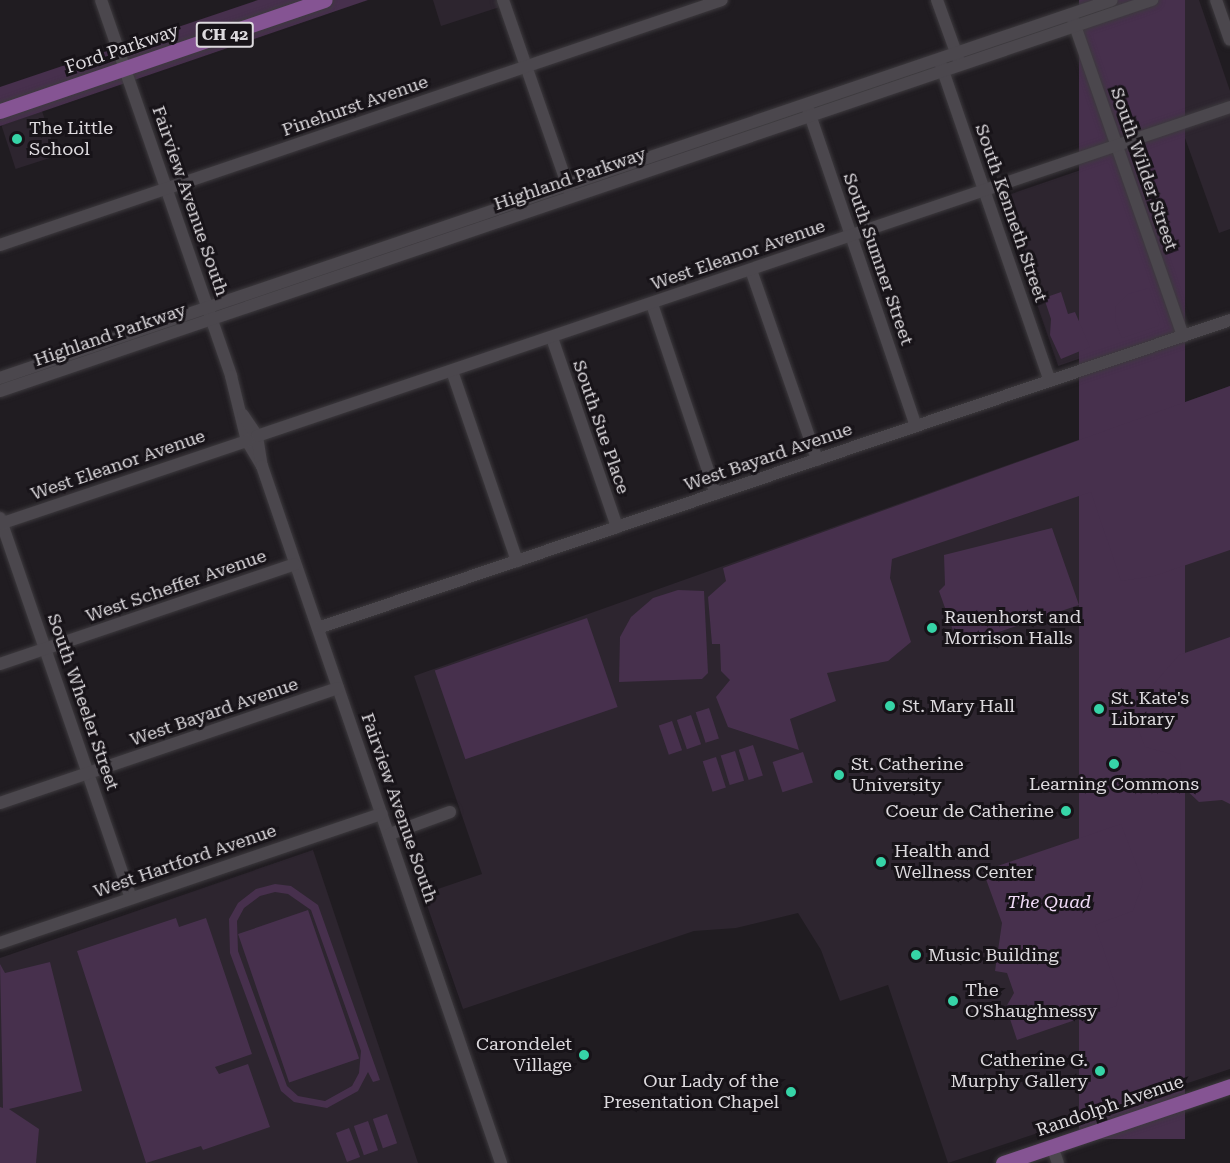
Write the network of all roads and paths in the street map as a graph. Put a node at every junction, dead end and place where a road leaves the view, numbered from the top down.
1 (101, 0) edge
2 (298, 0) edge
3 (325, 0) edge
4 (502, 0) edge
5 (722, 0) edge
6 (937, 0) edge
7 (1112, 0) edge
8 (1152, 0) edge
9 (1216, 0) edge
10 (1073, 20) junction
11 (1230, 40) edge
12 (956, 52) junction
13 (939, 58) junction
14 (123, 65) junction
15 (960, 65) junction
16 (526, 68) junction
17 (943, 71) junction
18 (0, 101) edge
19 (806, 103) junction
20 (1230, 106) edge
21 (0, 111) edge
22 (810, 116) junction
23 (1116, 145) junction
24 (166, 189) junction
25 (984, 190) junction
26 (570, 191) junction
27 (852, 236) junction
28 (0, 245) edge
29 (752, 270) junction
30 (652, 304) junction
31 (207, 307) junction
32 (211, 319) junction
33 (1230, 320) edge
34 (1183, 336) junction
35 (552, 338) junction
36 (452, 371) junction
37 (0, 378) edge
38 (1050, 381) junction
39 (0, 391) edge
40 (916, 426) junction
41 (252, 438) junction
42 (817, 460) junction
43 (716, 494) junction
44 (1, 522) edge
45 (617, 527) junction
46 (517, 561) junction
47 (296, 564) junction
48 (318, 628) junction
49 (45, 649) junction
50 (0, 664) edge
51 (338, 688) junction
52 (88, 773) junction
53 (0, 803) edge
54 (450, 812) dead end
55 (382, 814) junction
56 (390, 834) junction
57 (131, 898) junction
58 (0, 943) edge
59 (1230, 1086) edge
60 (1052, 1146) junction
61 (501, 1163) edge
62 (1003, 1163) edge
63 (1058, 1163) edge

1 - 14 street, Fairview Avenue South
2 - 14 main road, Ford Parkway / CH 42
3 - 14 main road, Ford Parkway / CH 42
4 - 16 street
5 - 16 street, Pinehurst Avenue
6 - 12 street
7 - 10 street, Highland Parkway
8 - 10 street, Highland Parkway
9 - 11 street
10 - 12 street, Highland Parkway
10 - 15 street, Highland Parkway
10 - 23 street, South Wilder Street
12 - 13 street, Highland Parkway
12 - 15 street
13 - 17 street, South Kenneth Street
13 - 19 street, Highland Parkway
14 - 18 main road, Ford Parkway / CH 42
14 - 21 main road, Ford Parkway / CH 42
14 - 24 street, Fairview Avenue South
15 - 17 street, Highland Parkway
16 - 24 street, Pinehurst Avenue
16 - 26 street
17 - 22 street, Highland Parkway
17 - 25 street, South Kenneth Street
19 - 22 street, South Sumner Street
19 - 26 street, Highland Parkway
20 - 23 street, West Eleanor Avenue
22 - 26 street, Highland Parkway
22 - 27 street, South Sumner Street
23 - 25 street, West Eleanor Avenue
23 - 34 street, South Wilder Street
24 - 28 street, Pinehurst Avenue
24 - 31 street, Fairview Avenue South
25 - 27 street, West Eleanor Avenue
25 - 38 street, South Kenneth Street
26 - 31 street, Highland Parkway
26 - 32 street, Highland Parkway
27 - 29 street, West Eleanor Avenue
27 - 40 street, South Sumner Street
29 - 30 street, West Eleanor Avenue
29 - 42 street
30 - 35 street, West Eleanor Avenue
30 - 43 street
31 - 32 street, Fairview Avenue South
31 - 37 street, Highland Parkway
32 - 39 street, Highland Parkway
32 - 41 street, Fairview Avenue South
33 - 34 street, West Bayard Avenue
34 - 38 street, West Bayard Avenue
35 - 36 street, West Eleanor Avenue
35 - 45 street, South Sue Place
36 - 41 street, West Eleanor Avenue
36 - 46 street
38 - 40 street, West Bayard Avenue
40 - 42 street, West Bayard Avenue
41 - 44 street, West Eleanor Avenue
41 - 47 street, Fairview Avenue South
42 - 43 street, West Bayard Avenue
43 - 45 street, West Bayard Avenue
44 - 49 street, South Wheeler Street
45 - 46 street, West Bayard Avenue
46 - 48 street, West Bayard Avenue
47 - 48 street, Fairview Avenue South
47 - 49 street, West Scheffer Avenue
48 - 51 street, Fairview Avenue South
49 - 50 street, West Scheffer Avenue
49 - 52 street, South Wheeler Street
51 - 52 street, West Bayard Avenue
51 - 55 street, Fairview Avenue South
52 - 53 street, West Bayard Avenue
52 - 57 street, South Wheeler Street
54 - 56 street
55 - 56 street, Fairview Avenue South
55 - 57 street, West Hartford Avenue
56 - 61 street, Fairview Avenue South
57 - 58 street, West Hartford Avenue
59 - 60 main road, Randolph Avenue
60 - 62 main road, Randolph Avenue
60 - 63 street

